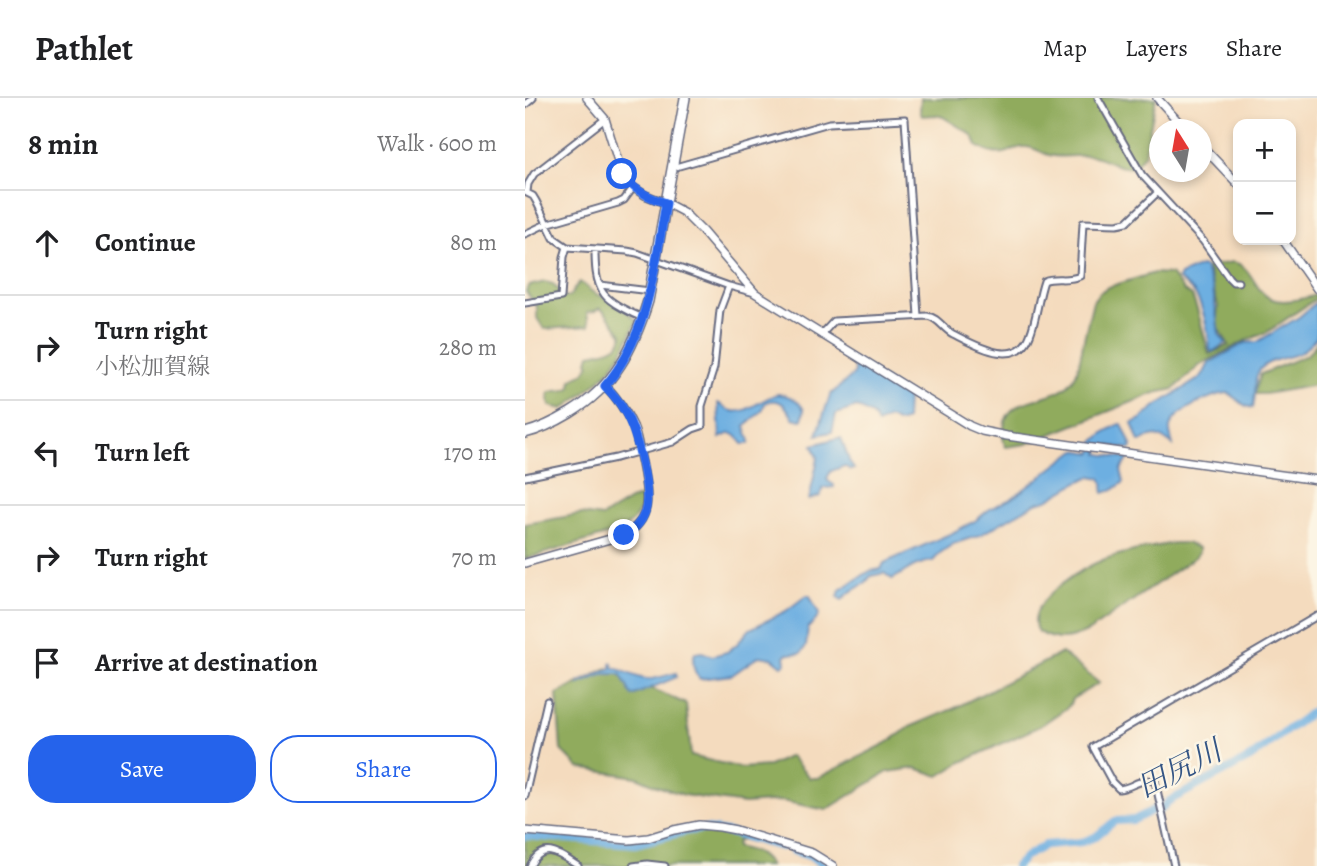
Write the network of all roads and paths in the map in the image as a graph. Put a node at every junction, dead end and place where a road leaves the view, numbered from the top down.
1 (533, 98) edge
2 (587, 98) edge
3 (685, 98) edge
4 (1098, 98) edge
5 (1157, 98) edge
6 (525, 105) edge
7 (605, 119) junction
8 (1176, 119) edge
9 (1212, 156) edge
10 (672, 168) junction
11 (1236, 182) edge
12 (633, 188) junction
13 (526, 192) edge
14 (1157, 193) junction
15 (666, 203) junction
16 (546, 224) junction
17 (525, 234) edge
18 (1286, 245) edge
19 (567, 247) junction
20 (595, 249) junction
21 (656, 259) junction
22 (1238, 282) dead end
23 (600, 285) junction
24 (729, 286) junction
25 (1317, 289) edge
26 (650, 291) junction
27 (755, 293) junction
28 (525, 303) edge
29 (918, 316) junction
30 (643, 318) junction
31 (821, 335) junction
32 (605, 386) junction
33 (525, 433) edge
34 (639, 450) junction
35 (525, 477) edge
36 (1317, 480) edge
37 (525, 563) edge
38 (1317, 616) edge
39 (547, 701) dead end
40 (525, 796) edge
41 (525, 831) edge
42 (530, 866) edge
43 (578, 866) edge
44 (633, 866) edge
45 (665, 866) edge
46 (833, 866) edge
47 (1174, 866) edge

1 - 6 street
2 - 7 street
3 - 10 main road
4 - 14 street
5 - 8 street
7 - 12 street
7 - 13 street
9 - 11 street
10 - 15 main road
10 - 29 street
12 - 15 street
12 - 16 street
13 - 16 street
14 - 22 street
14 - 29 street
15 - 21 main road
15 - 27 street
16 - 17 street
16 - 19 street
18 - 25 street
19 - 20 street
19 - 28 street
20 - 21 street
20 - 23 street
21 - 24 street
21 - 26 main road
23 - 26 street
23 - 30 street
24 - 27 street
24 - 34 street
26 - 30 main road
27 - 31 street
29 - 31 street
30 - 32 main road
31 - 36 street
32 - 33 main road
32 - 34 street
34 - 35 street
34 - 37 street
38 - 47 street
39 - 40 street
41 - 46 street
42 - 43 street
44 - 45 street

